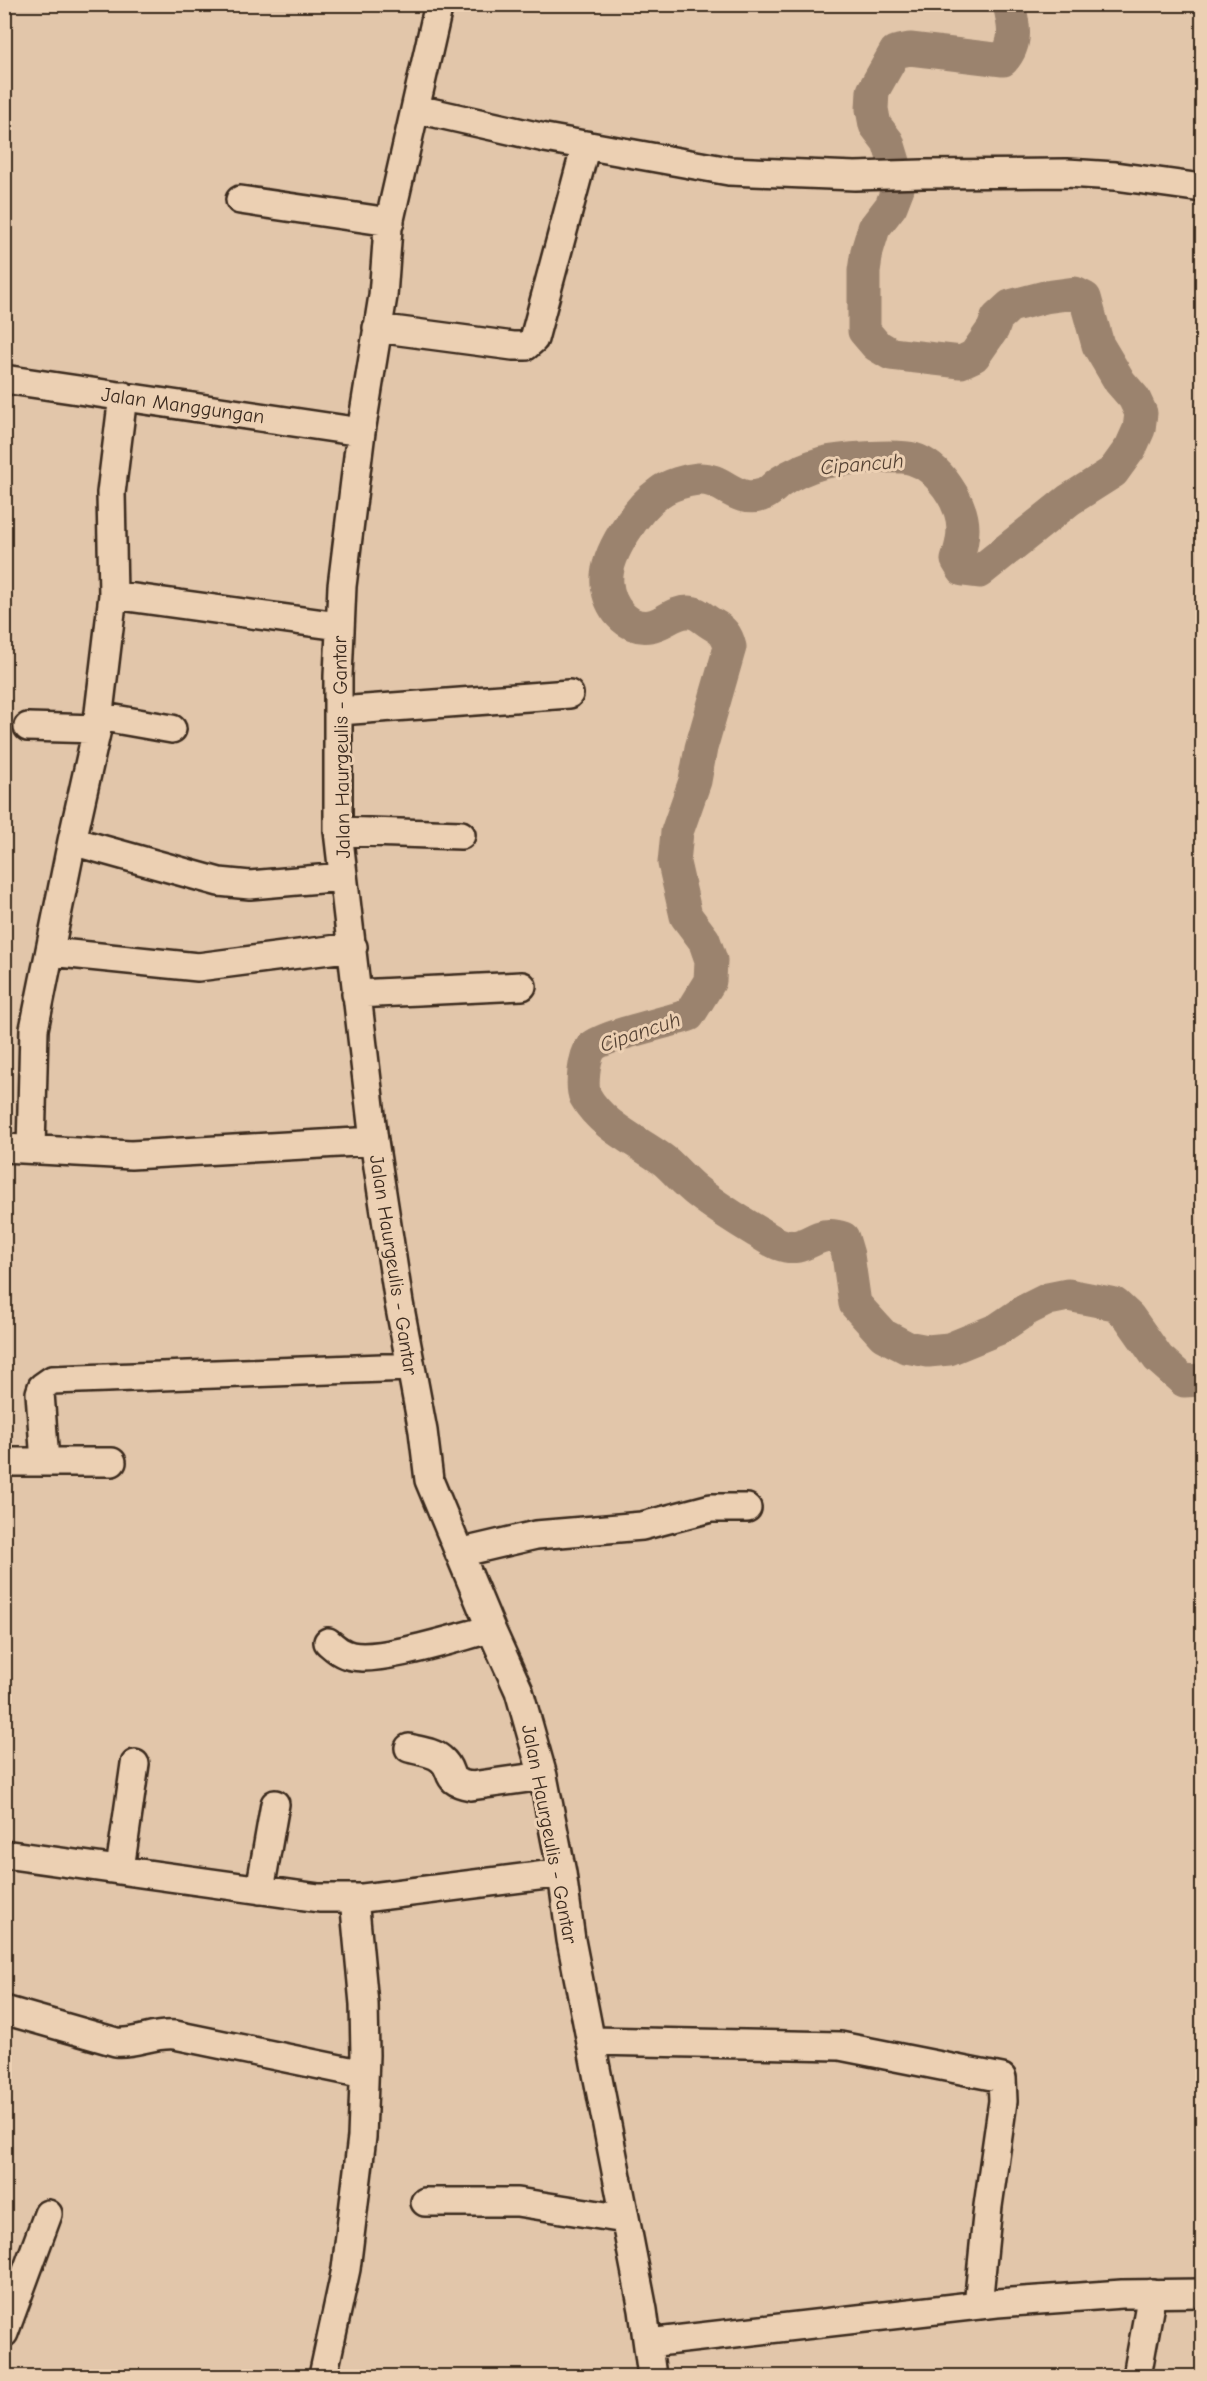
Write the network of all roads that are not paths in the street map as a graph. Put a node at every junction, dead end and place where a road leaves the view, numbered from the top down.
1 (440, 4) edge
2 (414, 119) junction
3 (586, 145) junction
4 (1203, 188) edge
5 (240, 200) dead end
6 (390, 222) junction
7 (377, 328) junction
8 (4, 379) edge
9 (123, 396) junction
10 (361, 432) junction
11 (113, 595) junction
12 (339, 626) junction
13 (569, 694) dead end
14 (339, 711) junction
15 (98, 722) junction
16 (28, 727) dead end
17 (172, 729) dead end
18 (338, 831) junction
19 (461, 835) dead end
20 (72, 840) junction
21 (343, 877) junction
22 (353, 947) junction
23 (50, 952) junction
24 (522, 986) dead end
25 (356, 994) junction
26 (374, 1141) junction
27 (18, 1148) edge
28 (410, 1367) junction
29 (4, 1462) edge
30 (45, 1462) junction
31 (112, 1462) dead end
32 (747, 1508) dead end
33 (459, 1553) junction
34 (490, 1629) junction
35 (328, 1642) dead end
36 (409, 1748) dead end
37 (135, 1764) dead end
38 (543, 1776) junction
39 (274, 1804) dead end
40 (4, 1854) edge
41 (120, 1869) junction
42 (562, 1873) junction
43 (260, 1890) junction
44 (354, 1898) junction
45 (4, 2010) edge
46 (591, 2041) junction
47 (364, 2074) junction
48 (425, 2202) dead end
49 (48, 2214) dead end
50 (626, 2219) junction
51 (1152, 2293) junction
52 (1203, 2293) edge
53 (978, 2305) junction
54 (4, 2333) edge
55 (648, 2343) junction
56 (323, 2376) edge
57 (652, 2376) edge
58 (1137, 2376) edge

1 - 2 street, Jalan Haurgeulis - Gantar
2 - 3 street
2 - 6 street, Jalan Haurgeulis - Gantar
3 - 4 street
3 - 7 street
5 - 6 street
6 - 7 street, Jalan Haurgeulis - Gantar
7 - 10 street, Jalan Haurgeulis - Gantar
8 - 9 street, Jalan Manggungan
9 - 10 street, Jalan Manggungan
9 - 11 street
10 - 12 street, Jalan Haurgeulis - Gantar
11 - 12 street
11 - 15 street
12 - 14 street, Jalan Haurgeulis - Gantar
13 - 14 street
14 - 18 street, Jalan Haurgeulis - Gantar
15 - 16 street
15 - 17 street
15 - 20 street
18 - 19 street
18 - 21 street, Jalan Haurgeulis - Gantar
20 - 21 street
20 - 23 street
21 - 22 street, Jalan Haurgeulis - Gantar
22 - 23 street
22 - 25 street, Jalan Haurgeulis - Gantar
23 - 27 street
24 - 25 street
25 - 26 street, Jalan Haurgeulis - Gantar
26 - 27 street
26 - 28 street, Jalan Haurgeulis - Gantar
28 - 30 street
28 - 33 street, Jalan Haurgeulis - Gantar
29 - 30 street
30 - 31 street
32 - 33 street
33 - 34 street, Jalan Haurgeulis - Gantar
34 - 35 street
34 - 38 street, Jalan Haurgeulis - Gantar
36 - 38 street
37 - 41 street
38 - 42 street, Jalan Haurgeulis - Gantar
39 - 43 street
40 - 41 street
41 - 43 street
42 - 44 street
42 - 46 street, Jalan Haurgeulis - Gantar
43 - 44 street
44 - 47 street
45 - 47 street
46 - 50 street, Jalan Haurgeulis - Gantar
46 - 53 street
47 - 56 street
48 - 50 street
49 - 54 street
50 - 55 street, Jalan Haurgeulis - Gantar
51 - 52 street
51 - 53 street
51 - 58 street
53 - 55 street
55 - 57 street, Jalan Haurgeulis - Gantar

